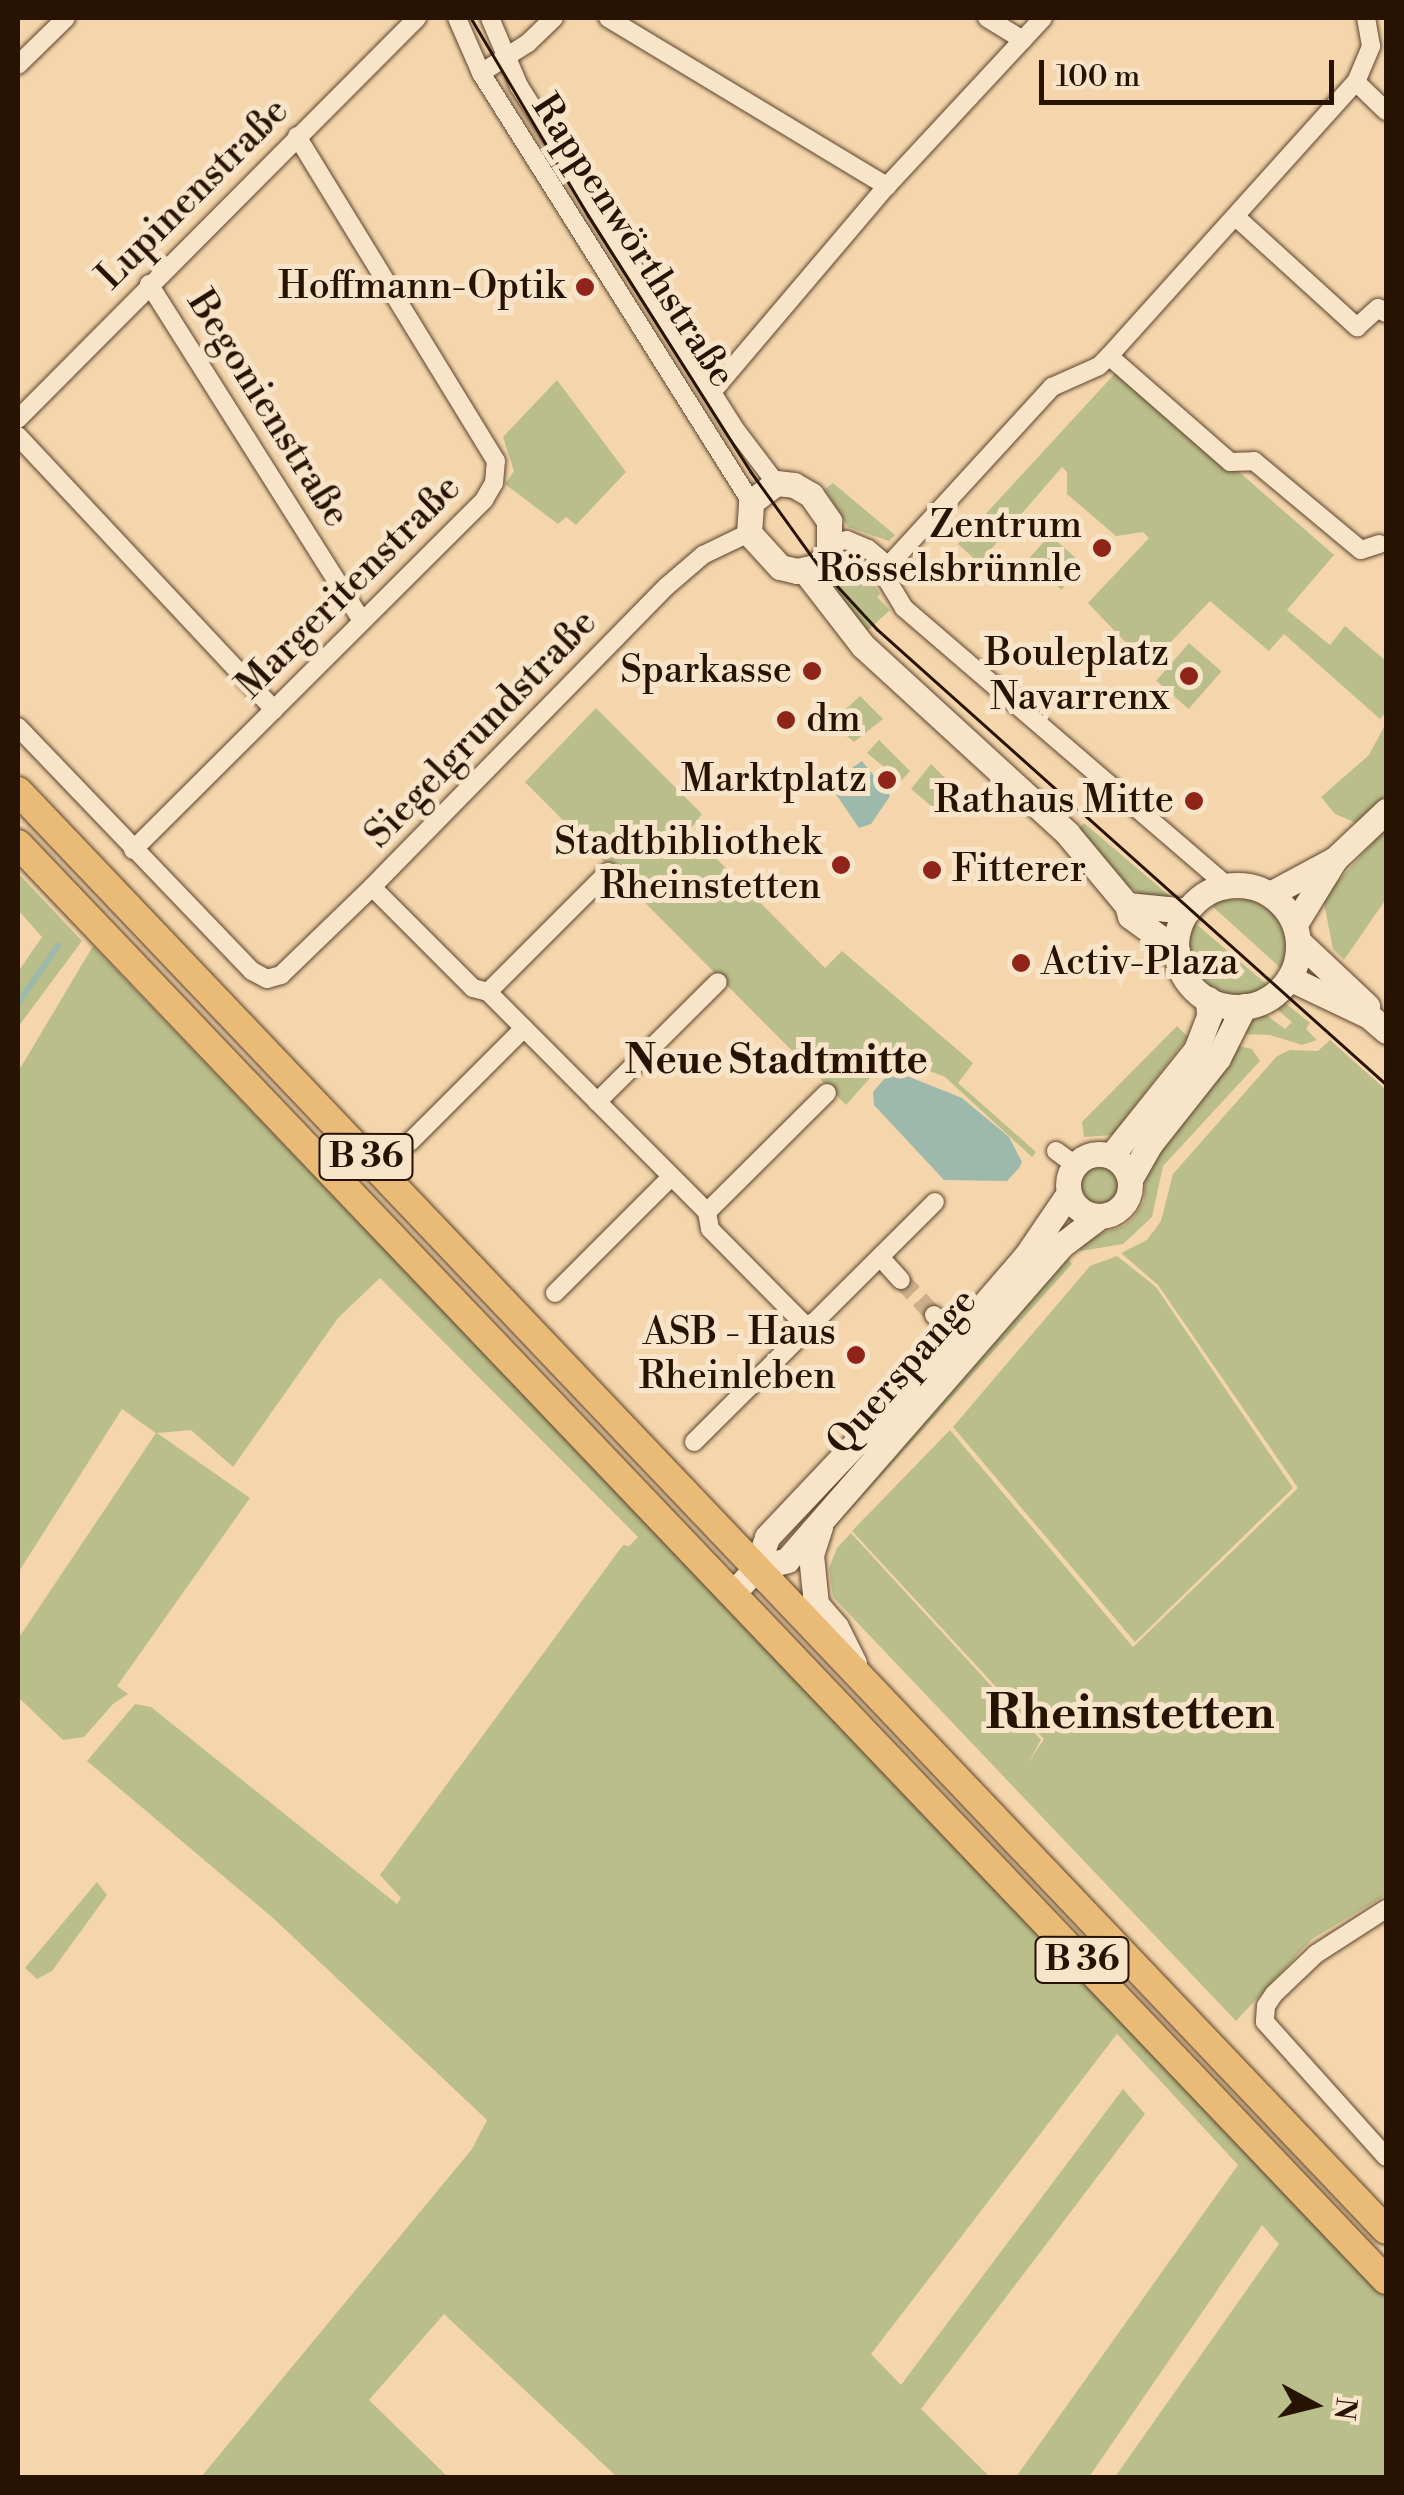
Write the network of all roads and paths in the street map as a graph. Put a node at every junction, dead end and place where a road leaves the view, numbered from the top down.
1 (66, 18) edge
2 (417, 18) edge
3 (457, 18) edge
4 (490, 18) edge
5 (554, 18) edge
6 (608, 18) edge
7 (987, 18) edge
8 (1044, 18) edge
9 (1373, 19) edge
10 (1022, 40) junction
11 (506, 58) junction
12 (18, 65) edge
13 (481, 73) junction
14 (1356, 82) junction
15 (1386, 112) edge
16 (297, 136) junction
17 (887, 186) junction
18 (1236, 216) junction
19 (149, 284) junction
20 (1386, 314) edge
21 (1109, 356) junction
22 (712, 392) junction
23 (18, 419) edge
24 (18, 436) edge
25 (776, 483) junction
26 (752, 502) junction
27 (749, 533) junction
28 (830, 544) junction
29 (1379, 544) dead end
30 (888, 566) junction
31 (805, 571) junction
32 (362, 621) junction
33 (274, 710) junction
34 (18, 726) edge
35 (18, 791) edge
36 (1386, 811) edge
37 (18, 844) edge
38 (133, 850) junction
39 (1336, 859) junction
40 (608, 872) dead end
41 (1227, 886) junction
42 (372, 888) junction
43 (1270, 894) junction
44 (1127, 906) junction
45 (1188, 910) junction
46 (1296, 932) junction
47 (1177, 950) junction
48 (1289, 978) junction
49 (718, 982) dead end
50 (488, 992) junction
51 (1208, 999) junction
52 (1244, 1006) junction
53 (1378, 1023) edge
54 (524, 1028) junction
55 (827, 1093) dead end
56 (597, 1102) junction
57 (410, 1142) dead end
58 (1111, 1156) junction
59 (671, 1176) junction
60 (1130, 1179) junction
61 (1070, 1193) junction
62 (935, 1202) dead end
63 (707, 1212) junction
64 (1100, 1216) junction
65 (880, 1257) junction
66 (901, 1280) tunnel mouth
67 (555, 1293) dead end
68 (934, 1315) tunnel mouth
69 (815, 1322) junction
70 (963, 1344) junction
71 (694, 1442) dead end
72 (821, 1523) junction
73 (756, 1568) junction
74 (733, 1593) junction
75 (863, 1681) junction
76 (1386, 1909) edge
77 (1386, 2158) edge
78 (1386, 2230) edge
79 (1386, 2280) edge

1 - 12 street
2 - 16 street, Lupinenstraße
3 - 13 street, Rappenwörthstraße
4 - 11 street, Rappenwörthstraße
5 - 11 street
6 - 17 street
7 - 10 street
8 - 10 street
9 - 14 street
10 - 17 street
11 - 13 street
11 - 22 street, Rappenwörthstraße
13 - 26 street, Rappenwörthstraße
14 - 15 street
14 - 18 street
16 - 19 street, Lupinenstraße
16 - 32 street, Margeritenstraße
17 - 22 street
18 - 20 street
18 - 21 street
19 - 23 street, Lupinenstraße
19 - 32 street, Begonienstraße
21 - 29 street
21 - 30 street
22 - 25 street, Rappenwörthstraße
24 - 33 street
25 - 26 main road
25 - 28 main road
26 - 27 main road
27 - 31 main road
27 - 42 street, Siegelgrundstraße
28 - 30 street
28 - 31 main road
30 - 41 street
31 - 44 main road
32 - 33 street, Margeritenstraße
33 - 38 street, Margeritenstraße
34 - 38 street
35 - 73 main road, B 36
36 - 39 main road
37 - 74 main road, B 36
38 - 42 street, Siegelgrundstraße
39 - 43 main road
39 - 46 main road
40 - 50 street
41 - 43 main road
41 - 45 main road
42 - 50 street
43 - 46 main road
44 - 45 main road
44 - 47 main road
45 - 47 main road
46 - 48 main road
46 - 53 main road
47 - 51 main road
48 - 52 main road
48 - 53 main road
49 - 56 street
50 - 54 street
51 - 52 main road
51 - 58 main road
52 - 60 main road
54 - 56 street
54 - 57 street
55 - 63 street
56 - 59 street
58 - 60 main road
58 - 61 main road
59 - 63 street
59 - 67 street
60 - 64 main road
61 - 64 main road
61 - 70 main road, Querspange
62 - 65 street
63 - 69 street
64 - 70 main road, Querspange
65 - 66 street
65 - 69 street
68 - 70 street
69 - 71 street
70 - 72 main road, Querspange
70 - 73 main road, Querspange
72 - 73 main road, Querspange
72 - 75 main road
73 - 74 main road, Querspange
73 - 75 main road, B 36
74 - 79 main road, B 36
75 - 78 main road, B 36
76 - 77 street

